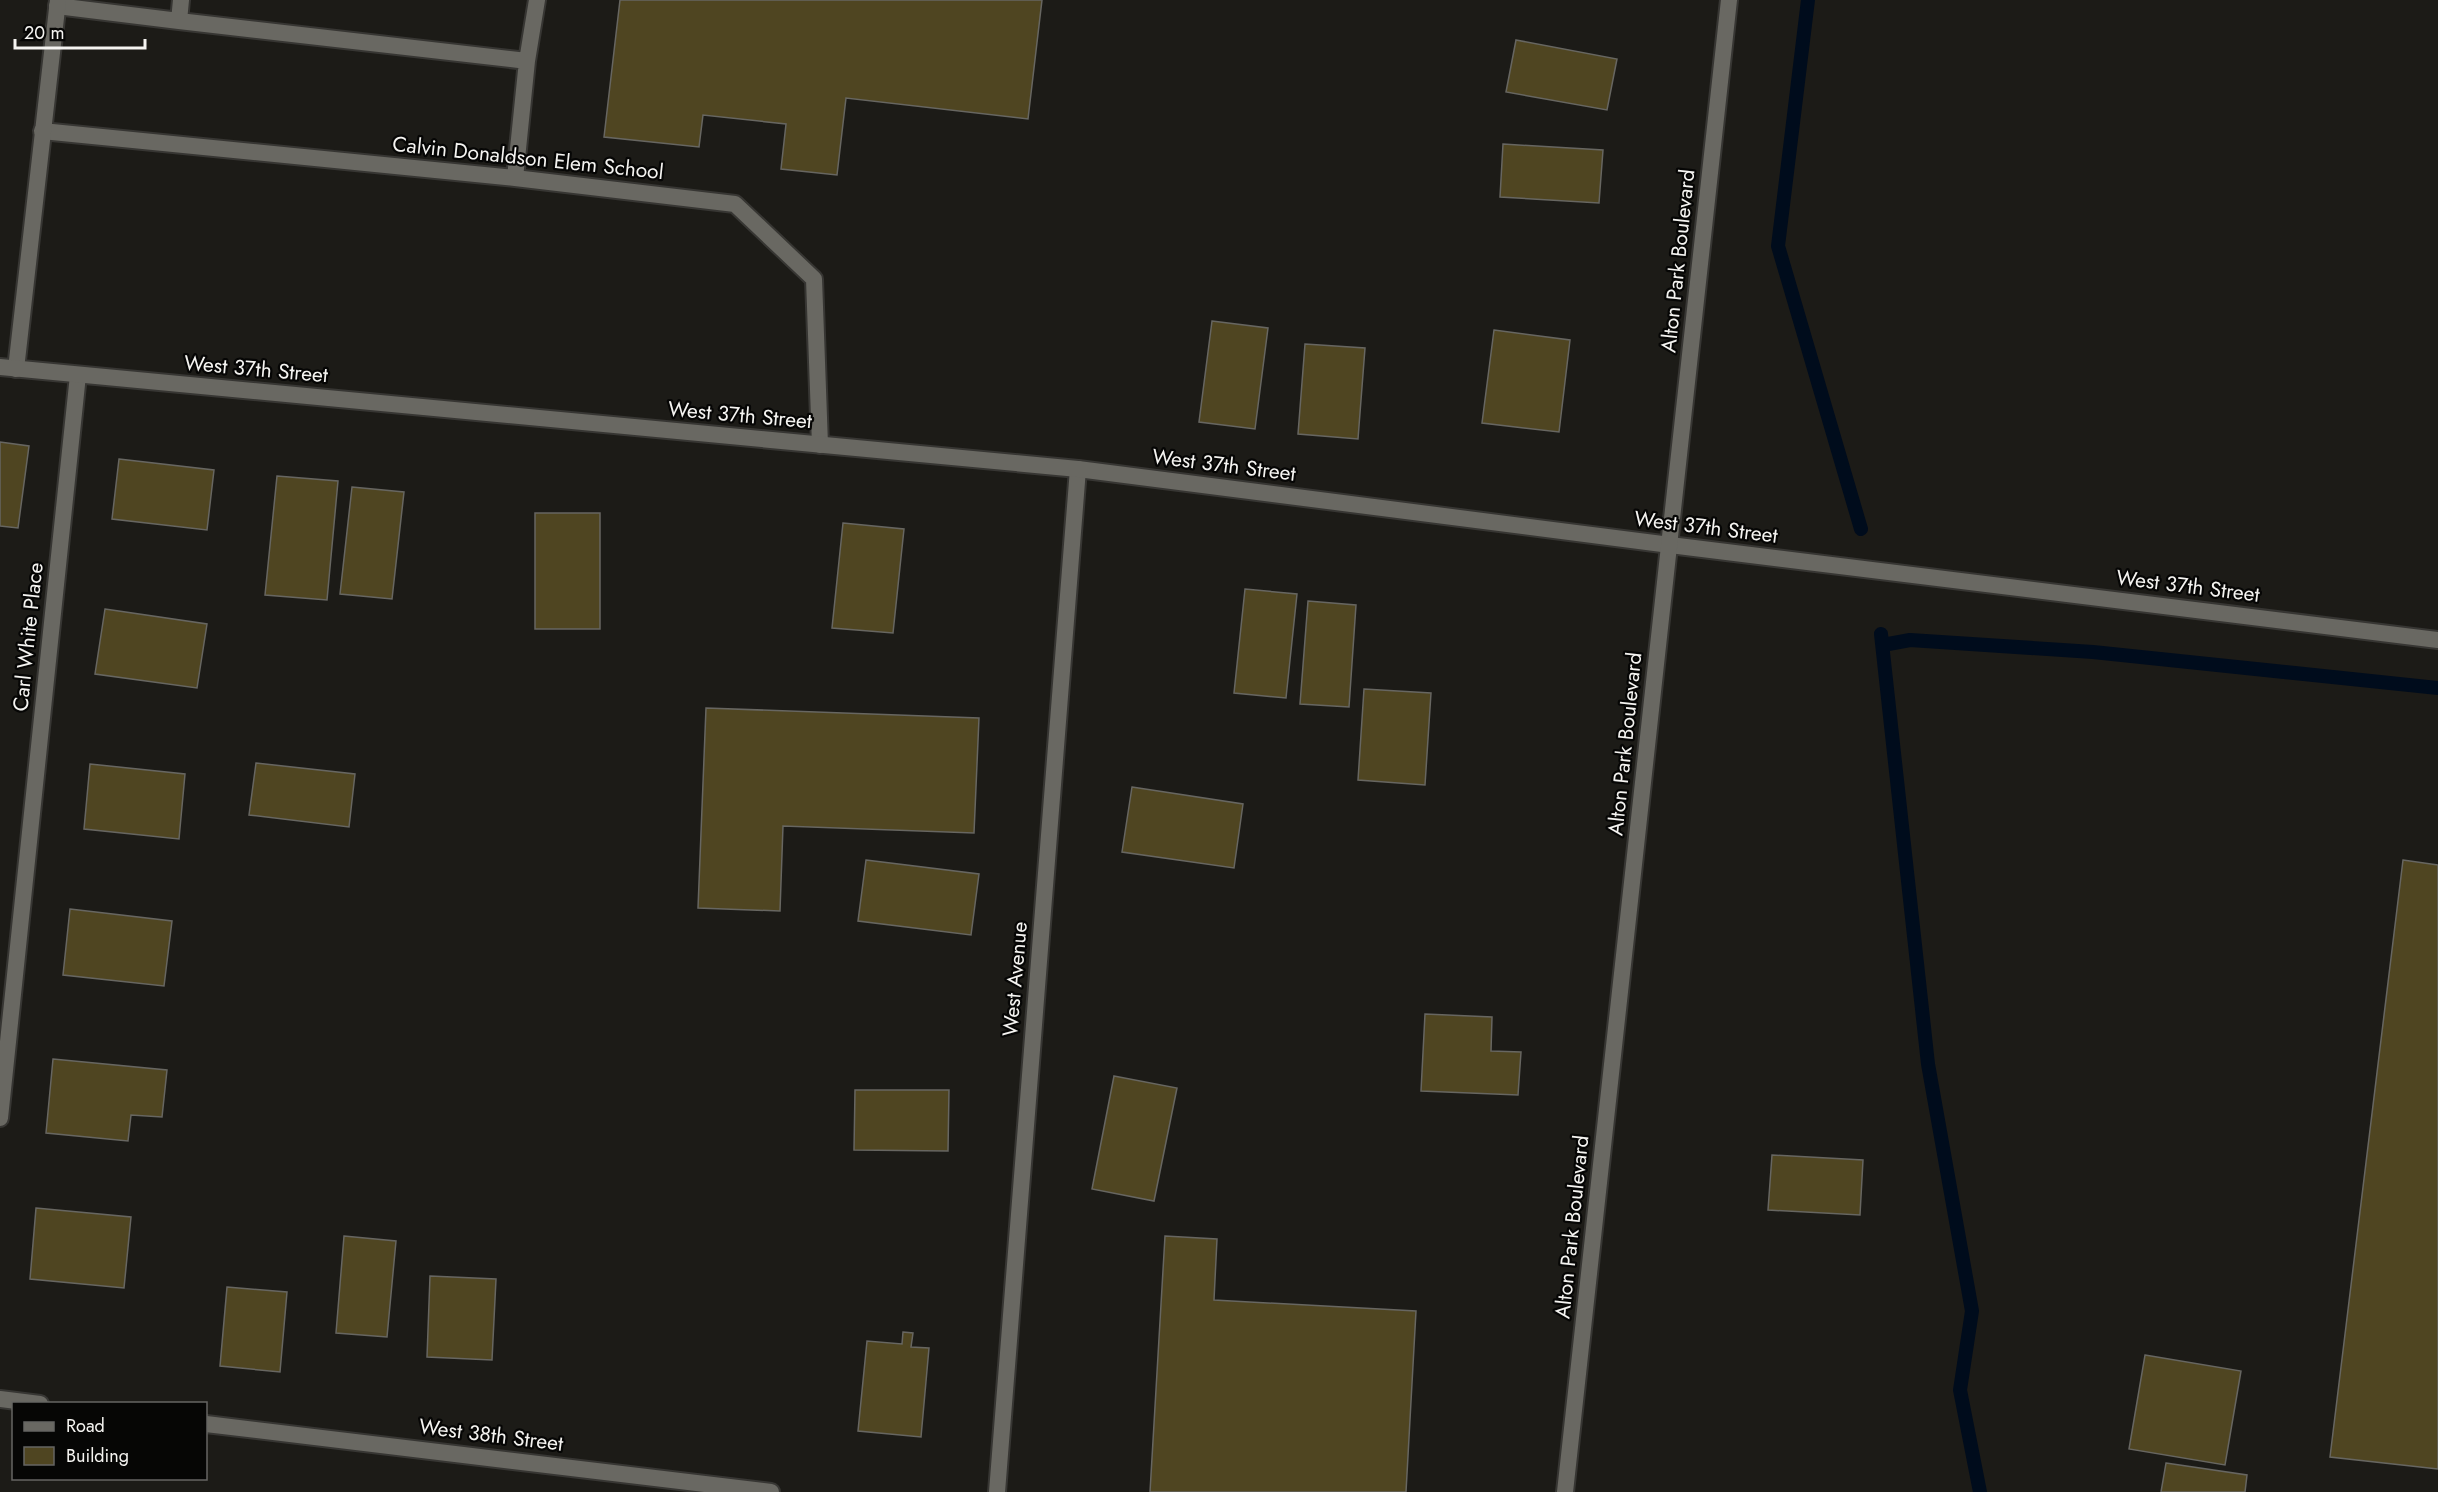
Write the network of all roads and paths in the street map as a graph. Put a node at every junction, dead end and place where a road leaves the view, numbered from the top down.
1 (181, 0) edge
2 (537, 0) edge
3 (1729, 0) edge
4 (57, 3) edge
5 (179, 21) junction
6 (527, 61) junction
7 (42, 131) junction
8 (515, 178) junction
9 (8, 368) edge
10 (78, 375) junction
11 (820, 445) junction
12 (1078, 469) junction
13 (1670, 546) junction
14 (2438, 640) edge
15 (0, 1118) edge
16 (0, 1399) edge
17 (24, 1402) edge
18 (207, 1424) edge
19 (771, 1492) edge
20 (997, 1492) edge
21 (1565, 1492) edge

1 - 5 street
2 - 6 street
3 - 13 street, Alton Park Boulevard
4 - 5 street
4 - 7 street
5 - 6 street
6 - 8 street
7 - 8 street, Calvin Donaldson Elem School
7 - 9 street
8 - 11 street, Calvin Donaldson Elem School
9 - 10 street, West 37th Street
10 - 11 street, West 37th Street
10 - 15 street, Carl White Place
11 - 12 street, West 37th Street
12 - 13 street, West 37th Street
12 - 20 street, West Avenue
13 - 14 street, West 37th Street
13 - 21 street, Alton Park Boulevard
16 - 17 street
18 - 19 street, West 38th Street

